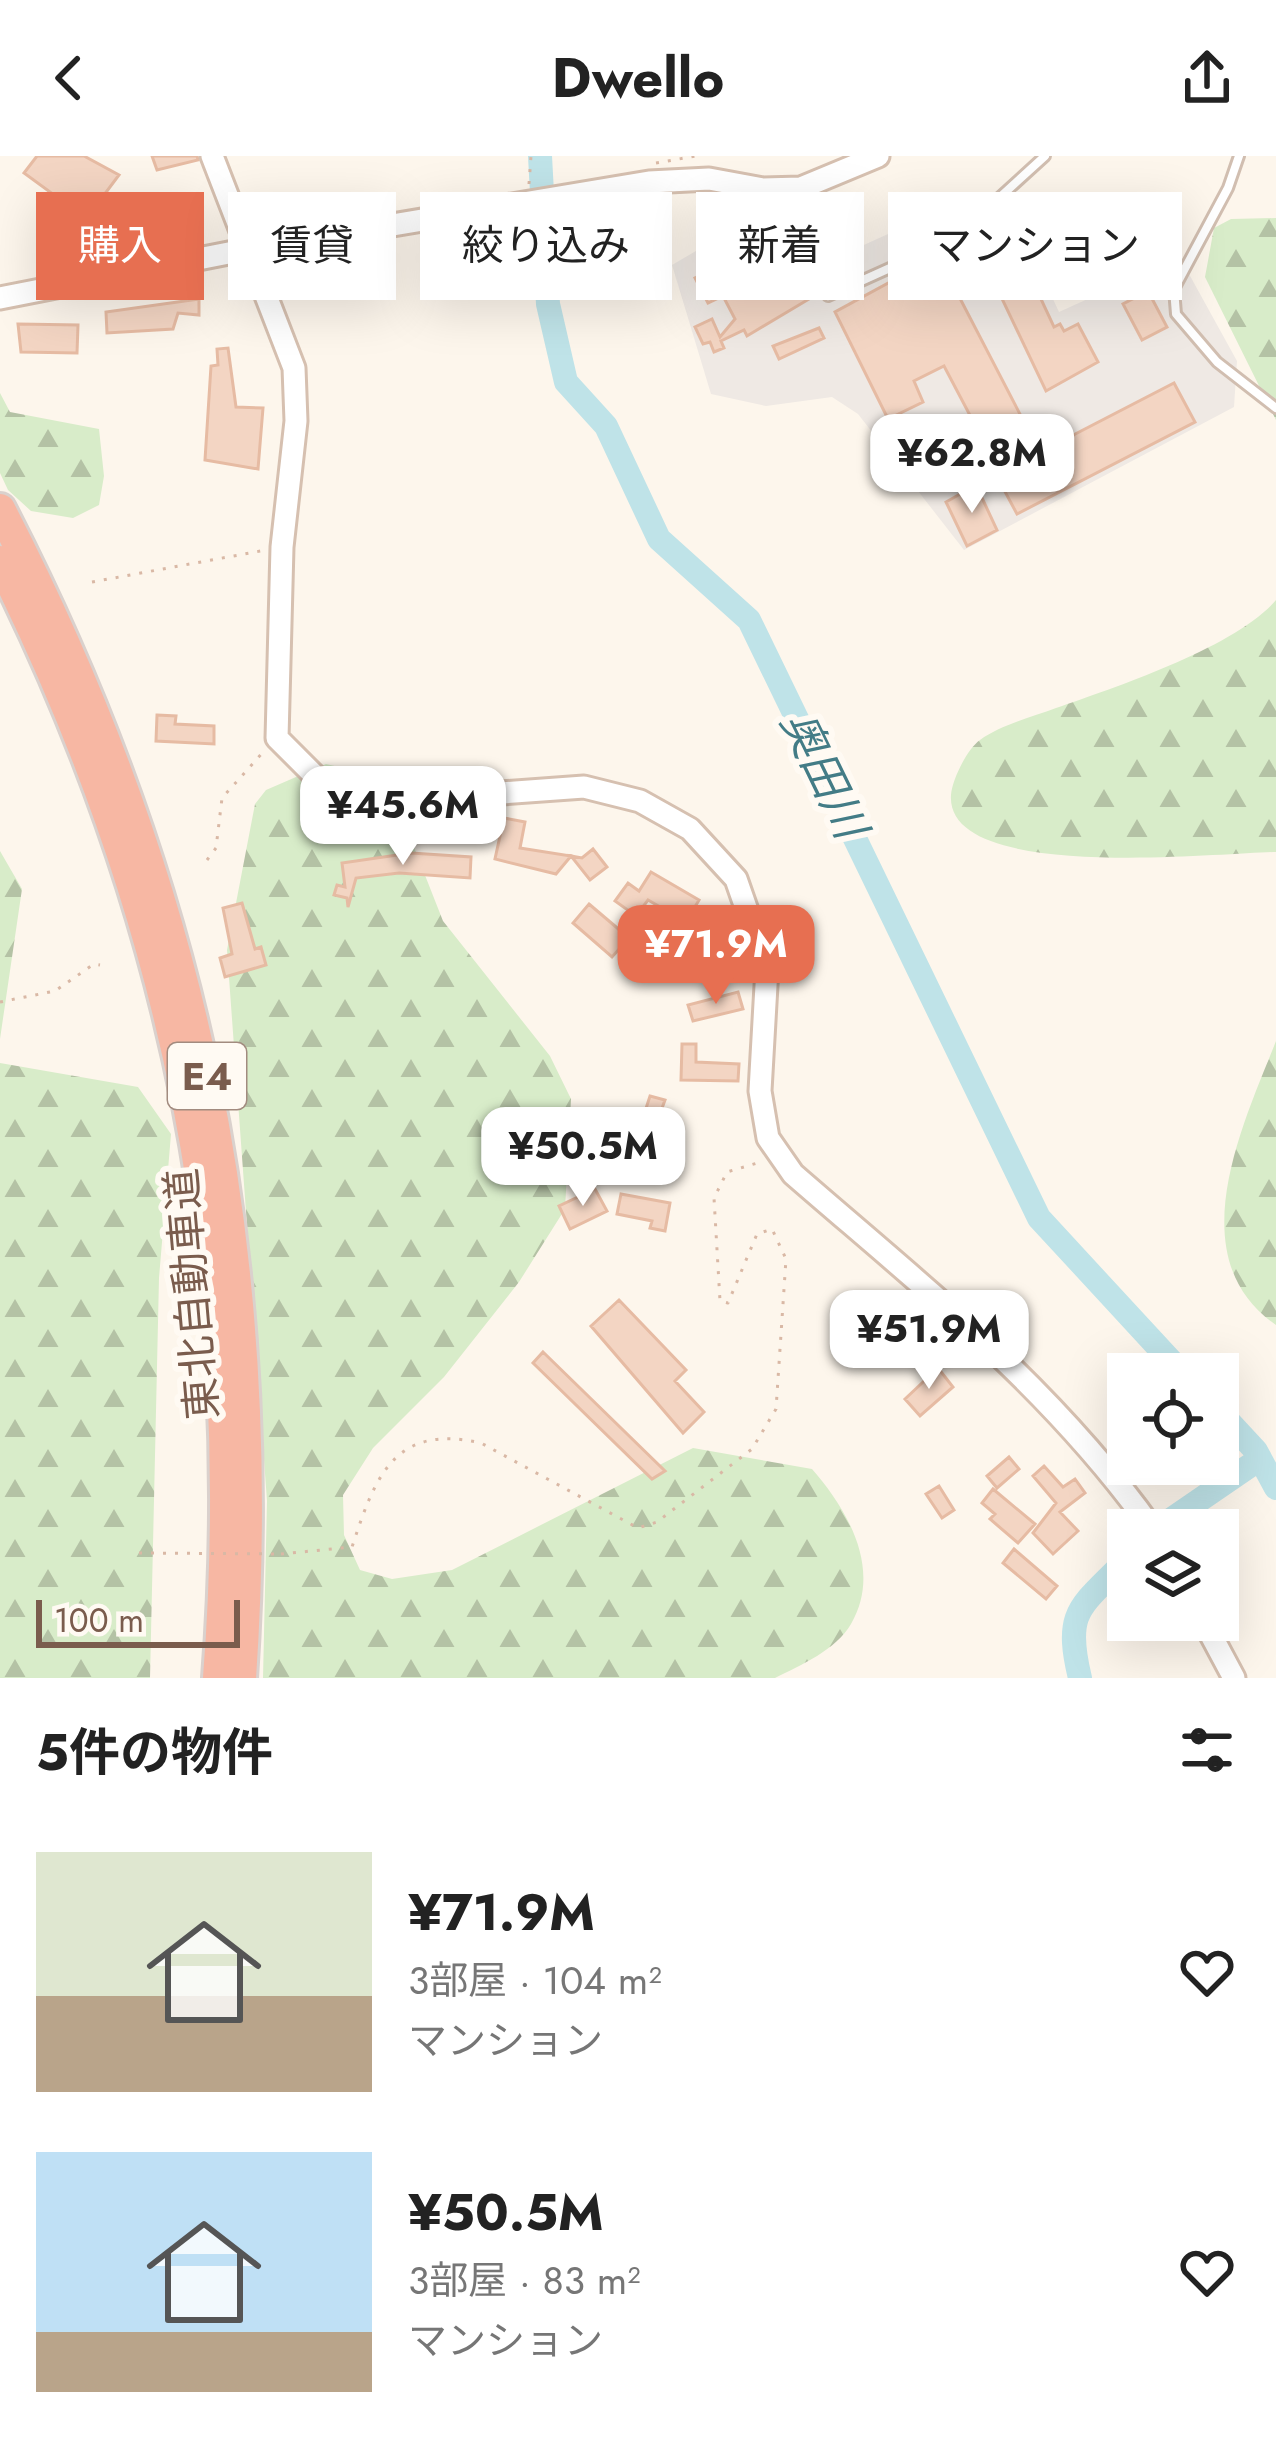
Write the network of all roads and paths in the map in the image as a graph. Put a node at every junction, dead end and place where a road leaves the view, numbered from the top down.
1 (212, 156) edge
2 (531, 156) edge
3 (878, 156) edge
4 (1045, 156) edge
5 (1239, 156) edge
6 (529, 192) edge
7 (598, 192) edge
8 (228, 196) edge
9 (228, 253) edge
10 (864, 279) edge
11 (0, 298) edge
12 (268, 300) edge
13 (1276, 408) edge
14 (0, 509) edge
15 (282, 547) junction
16 (0, 561) edge
17 (92, 582) dead end
18 (277, 738) junction
19 (207, 860) dead end
20 (100, 965) dead end
21 (0, 1002) edge
22 (782, 1158) junction
23 (1138, 1509) edge
24 (140, 1552) dead end
25 (1214, 1641) edge
26 (218, 1678) edge
27 (241, 1678) edge
28 (1234, 1678) edge

1 - 8 street
2 - 6 path
3 - 7 street
4 - 10 lane
5 - 13 lane
9 - 11 street
12 - 15 street
14 - 27 highway, 東北自動車道 / E4
15 - 17 path
15 - 18 street
16 - 26 highway, 東北自動車道 / E4
18 - 19 path
18 - 22 street
20 - 21 path
22 - 23 street
22 - 24 path, bridge
25 - 28 street

